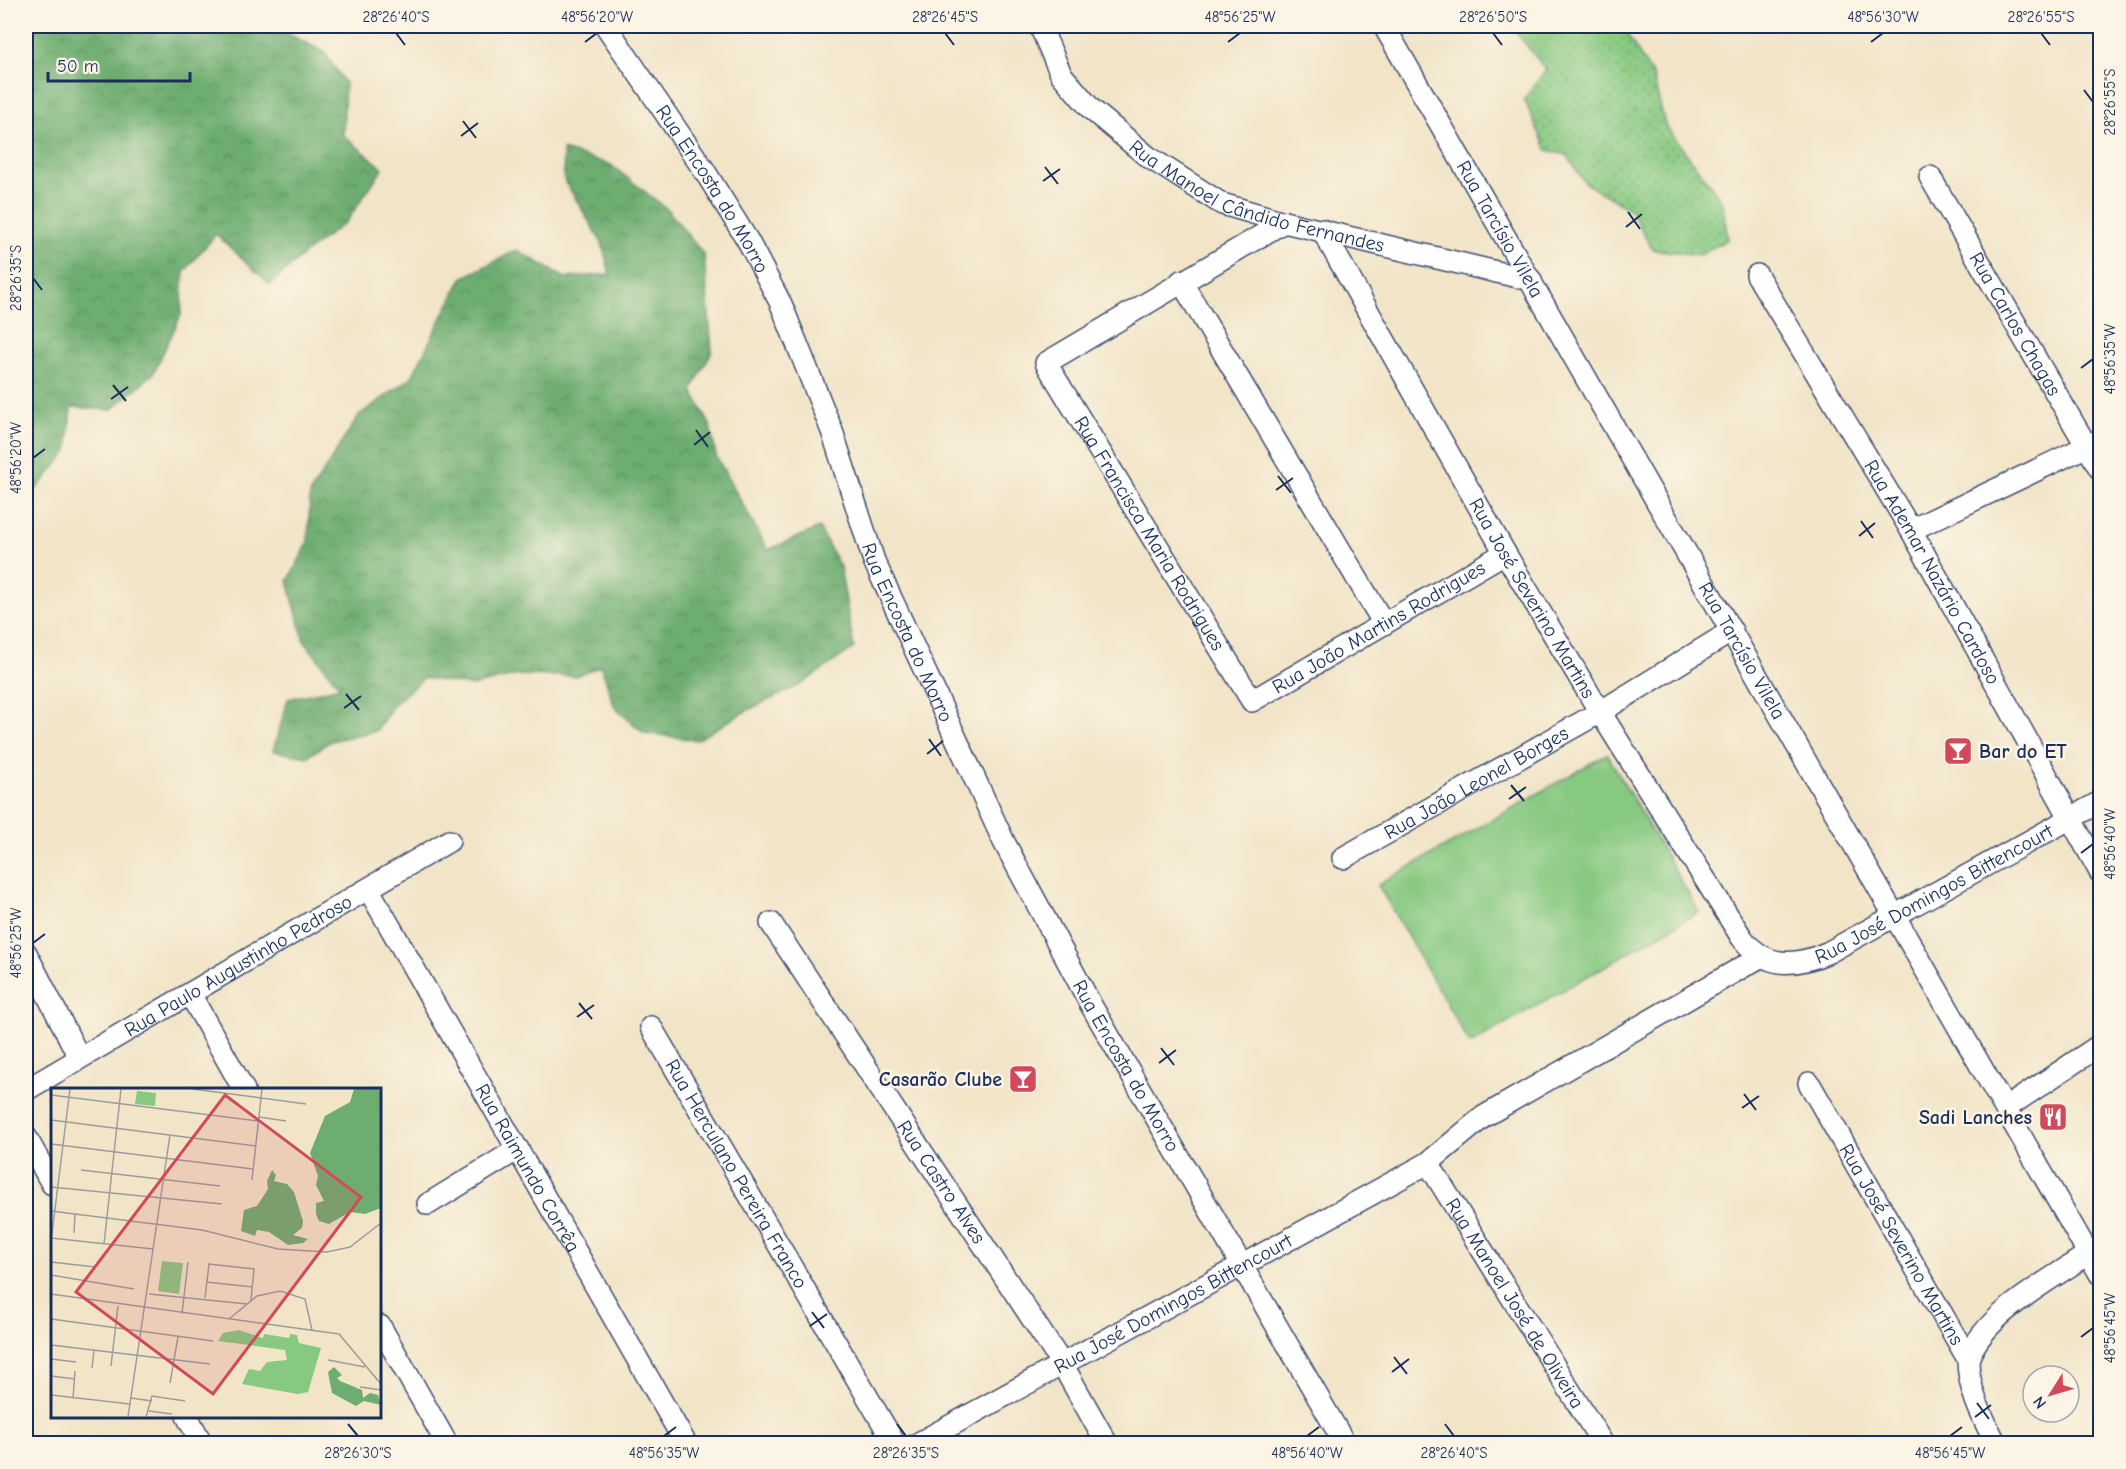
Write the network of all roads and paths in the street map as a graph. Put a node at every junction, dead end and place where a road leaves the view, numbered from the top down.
1 (606, 26) edge
2 (1040, 26) edge
3 (1384, 26) edge
4 (1930, 177) dead end
5 (1284, 222) junction
6 (1322, 230) junction
7 (1756, 275) dead end
8 (1531, 280) junction
9 (1181, 281) junction
10 (2094, 444) edge
11 (2100, 469) edge
12 (1911, 530) junction
13 (1505, 553) junction
14 (1384, 624) junction
15 (1732, 631) junction
16 (1252, 701) joint
17 (1600, 712) junction
18 (2100, 802) edge
19 (2071, 819) junction
20 (449, 841) dead end
21 (1343, 858) dead end
22 (2100, 872) edge
23 (369, 890) junction
24 (1894, 916) junction
25 (771, 923) dead end
26 (26, 953) edge
27 (1760, 957) junction
28 (190, 994) junction
29 (651, 1027) dead end
30 (2100, 1045) edge
31 (79, 1058) junction
32 (1809, 1083) dead end
33 (243, 1088) edge
34 (26, 1090) edge
35 (2006, 1108) junction
36 (26, 1137) edge
37 (518, 1149) junction
38 (1428, 1163) junction
39 (51, 1182) edge
40 (428, 1204) dead end
41 (2089, 1253) junction
42 (1242, 1266) junction
43 (2100, 1274) edge
44 (381, 1328) edge
45 (1968, 1359) junction
46 (1062, 1364) junction
47 (188, 1418) edge
48 (202, 1443) edge
49 (447, 1443) edge
50 (686, 1443) edge
51 (895, 1443) edge
52 (917, 1443) edge
53 (1107, 1443) edge
54 (1346, 1443) edge
55 (1604, 1443) edge
56 (1996, 1443) edge

1 - 42 street, Rua Encosta do Morro
2 - 5 street, Rua Manoel Cândido Fernandes
3 - 8 street, Rua Tarcísio Vilela
4 - 10 street, Rua Carlos Chagas
5 - 6 street, Rua Manoel Cândido Fernandes
5 - 9 street
6 - 8 street, Rua Manoel Cândido Fernandes
6 - 13 street, Rua José Severino Martins
7 - 12 street, Rua Ademar Nazário Cardoso
8 - 15 street, Rua Tarcísio Vilela
9 - 14 street
9 - 16 street, Rua Francisca Maria Rodrigues
10 - 11 street, Rua Carlos Chagas
10 - 12 street
12 - 19 street, Rua Ademar Nazário Cardoso
13 - 14 street, Rua João Martins Rodrigues
13 - 17 street, Rua José Severino Martins
14 - 16 street, Rua João Martins Rodrigues
15 - 17 street, Rua João Leonel Borges
15 - 24 street, Rua Tarcísio Vilela
17 - 21 street, Rua João Leonel Borges
17 - 27 street, Rua José Severino Martins
18 - 19 street, Rua José Domingos Bittencourt
19 - 22 street, Rua Ademar Nazário Cardoso
19 - 24 street, Rua José Domingos Bittencourt
20 - 23 street, Rua Paulo Augustinho Pedroso
23 - 28 street, Rua Paulo Augustinho Pedroso
23 - 37 street, Rua Raimundo Corrêa
24 - 27 street, Rua José Domingos Bittencourt
24 - 35 street, Rua Tarcísio Vilela
25 - 46 street, Rua Castro Alves
26 - 31 street
27 - 38 street, Rua José Domingos Bittencourt
28 - 31 street, Rua Paulo Augustinho Pedroso
28 - 33 street
29 - 51 street, Rua Herculano Pereira Franco
30 - 35 street
31 - 34 street, Rua Paulo Augustinho Pedroso
32 - 45 street, Rua José Severino Martins
35 - 41 street, Rua Tarcísio Vilela
36 - 39 street
37 - 40 street
37 - 50 street, Rua Raimundo Corrêa
38 - 42 street, Rua José Domingos Bittencourt
38 - 55 street, Rua Manoel José de Oliveira
41 - 43 street, Rua Tarcísio Vilela
41 - 45 street
42 - 46 street, Rua José Domingos Bittencourt
42 - 54 street, Rua Encosta do Morro
44 - 49 street
45 - 56 street, Rua José Severino Martins
46 - 52 street, Rua José Domingos Bittencourt
46 - 53 street, Rua Castro Alves
47 - 48 street

